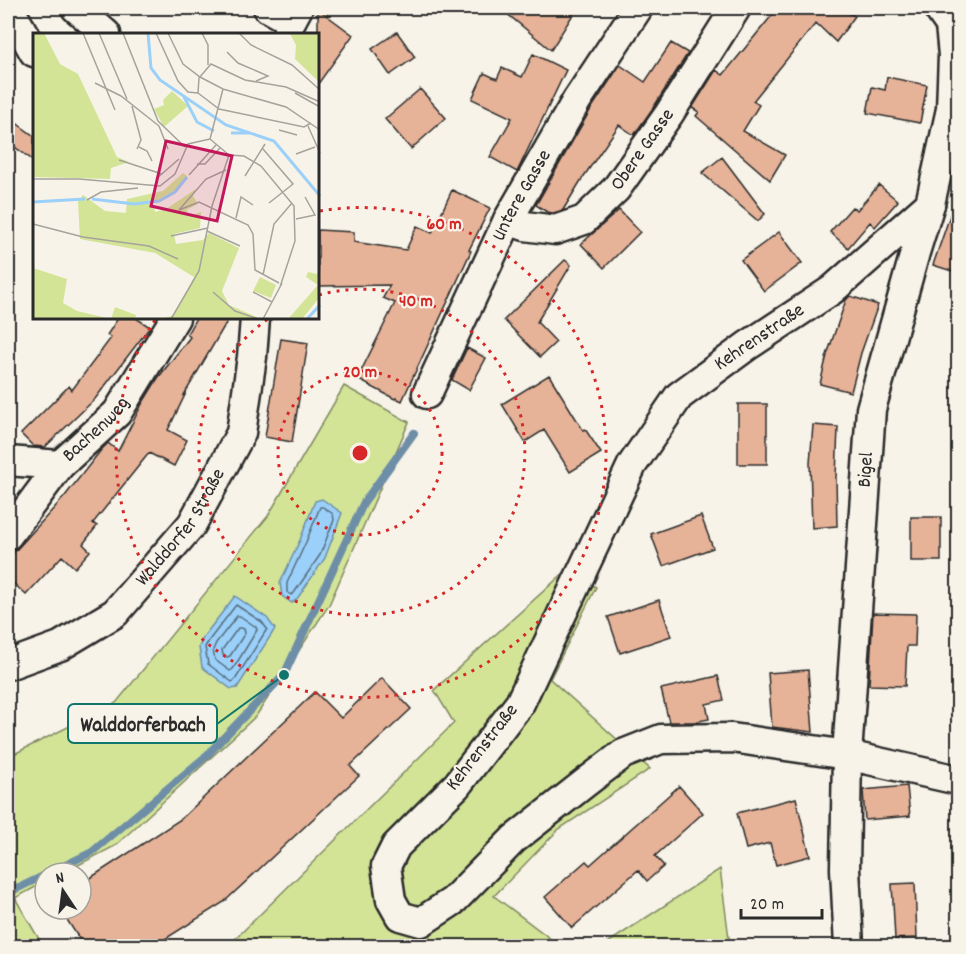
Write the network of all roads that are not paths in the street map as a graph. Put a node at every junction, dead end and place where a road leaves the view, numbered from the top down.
1 (9, 8) edge
2 (76, 8) edge
3 (638, 8) edge
4 (736, 8) edge
5 (938, 8) edge
6 (105, 33) edge
7 (33, 50) edge
8 (930, 204) junction
9 (507, 220) junction
10 (174, 320) edge
11 (255, 320) edge
12 (427, 394) dead end
13 (8, 461) edge
14 (60, 465) junction
15 (8, 535) edge
16 (8, 664) edge
17 (847, 755) junction
18 (958, 780) edge
19 (849, 946) edge

1 - 7 street
2 - 6 street
3 - 9 street, Untere Gasse
4 - 9 street, Obere Gasse
5 - 8 street, Bigel
8 - 17 street, Bigel
8 - 17 street, Kehrenstraße
9 - 12 street, Untere Gasse
10 - 14 street, Bachenweg
11 - 16 street, Walddorfer Straße
13 - 14 street
14 - 15 street, Bachenweg
17 - 18 street, Kehrenstraße
17 - 19 street, Bigel

